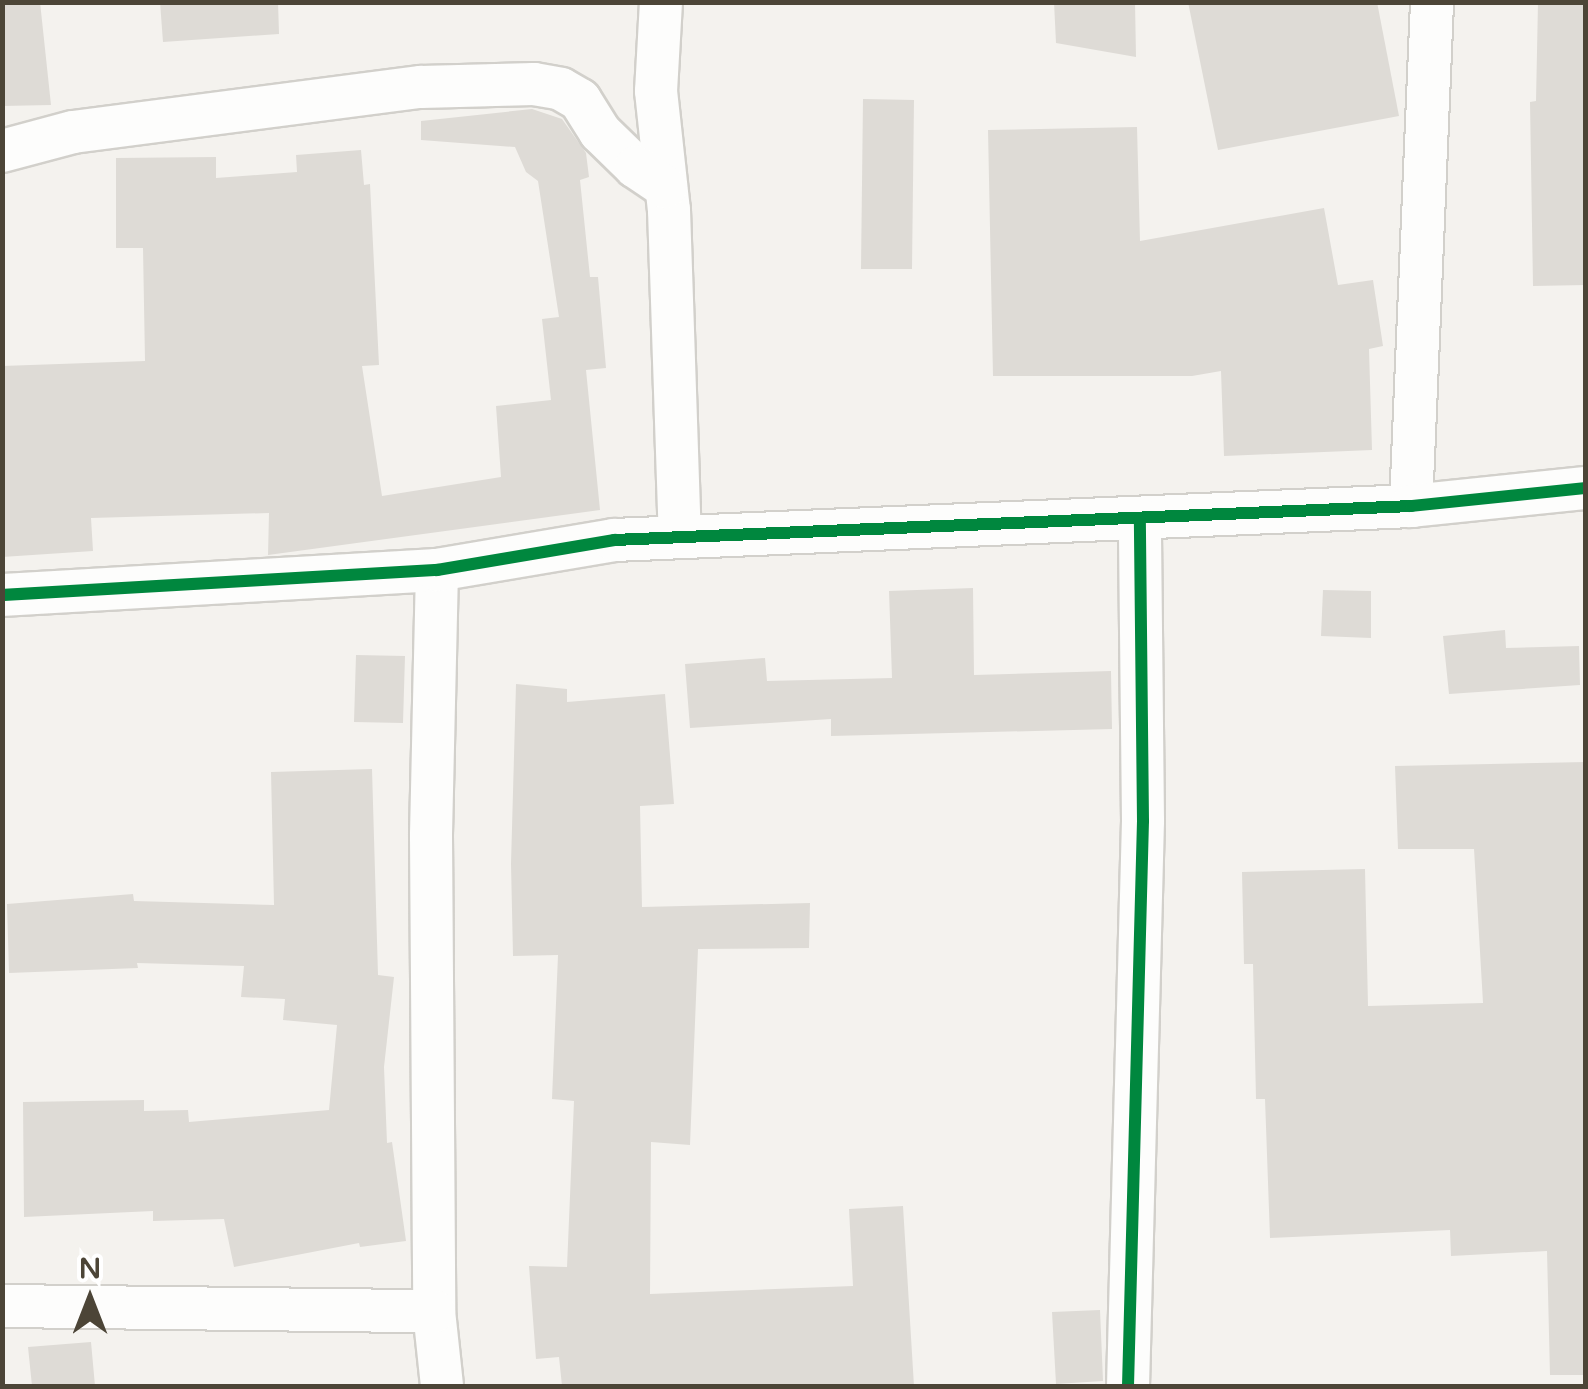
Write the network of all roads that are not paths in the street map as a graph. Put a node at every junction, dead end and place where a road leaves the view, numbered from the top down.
1 (661, 2) edge
2 (1432, 2) edge
3 (2, 151) edge
4 (666, 187) junction
5 (1586, 488) edge
6 (1410, 506) junction
7 (1140, 519) junction
8 (680, 536) junction
9 (437, 570) junction
10 (2, 595) edge
11 (2, 1306) edge
12 (434, 1310) junction
13 (442, 1386) edge
14 (1128, 1386) edge

1 - 4 street
2 - 6 street
3 - 4 street
4 - 8 street
5 - 6 street
6 - 7 street
7 - 8 street
7 - 14 street
8 - 9 street
9 - 10 street
9 - 12 street
11 - 12 street
12 - 13 street

